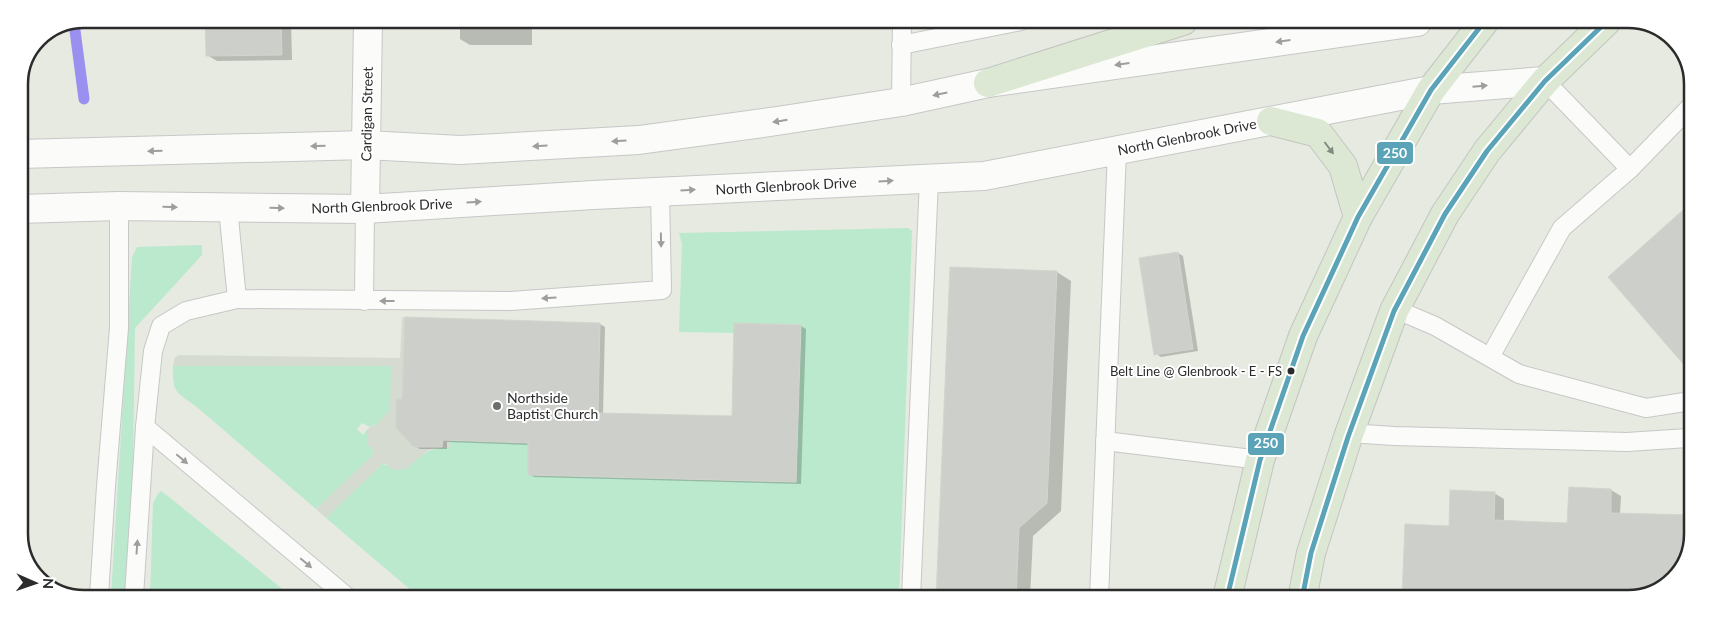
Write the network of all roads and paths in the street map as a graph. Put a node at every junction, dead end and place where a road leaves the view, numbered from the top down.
1 (368, 27) edge
2 (902, 27) edge
3 (991, 27) edge
4 (1164, 27) edge
5 (1383, 27) edge
6 (1480, 27) edge
7 (1601, 27) edge
8 (901, 45) junction
9 (1545, 81) junction
10 (988, 84) junction
11 (1431, 90) junction
12 (900, 102) junction
13 (1684, 113) edge
14 (1271, 121) junction
15 (366, 145) junction
16 (1117, 151) junction
17 (27, 154) edge
18 (1630, 169) junction
19 (929, 179) junction
20 (660, 192) junction
21 (119, 206) junction
22 (228, 208) junction
23 (365, 209) junction
24 (27, 210) edge
25 (1358, 218) junction
26 (236, 299) junction
27 (364, 301) junction
28 (1395, 309) junction
29 (1490, 357) junction
30 (1684, 402) edge
31 (144, 427) junction
32 (1349, 433) junction
33 (1684, 438) edge
34 (1105, 441) junction
35 (1260, 460) junction
36 (99, 590) edge
37 (134, 590) edge
38 (339, 590) edge
39 (911, 590) edge
40 (1099, 590) edge
41 (1229, 590) edge
42 (1304, 590) edge

1 - 15 main road, Cardigan Street
2 - 8 lane
3 - 8 lane
4 - 10 main road
5 -> 10 main road
6 - 11 main road
7 - 9 main road
8 - 12 lane
11 -> 9 main road, North Glenbrook Drive
9 - 18 lane
9 - 28 main road
10 -> 12 main road
11 - 14 main road, North Glenbrook Drive
11 - 25 main road
12 -> 15 main road
13 - 18 lane
14 - 16 main road, North Glenbrook Drive
14 -> 25 main road
15 -> 17 main road
15 - 23 main road, Cardigan Street
16 - 19 main road, North Glenbrook Drive
16 - 34 lane
18 - 29 lane
20 -> 19 main road, North Glenbrook Drive
19 - 39 lane
23 -> 20 main road, North Glenbrook Drive
20 -> 27 lane
21 -> 22 main road, North Glenbrook Drive
21 - 24 main road, North Glenbrook Drive
21 - 36 lane
22 -> 23 main road, North Glenbrook Drive
22 - 26 lane
23 - 27 lane
25 - 35 main road
26 - 27 lane
26 - 31 lane
28 - 29 lane
28 - 32 main road
29 - 30 lane
37 -> 31 lane
31 -> 38 lane
32 - 33 lane
32 - 42 main road
34 - 35 lane
34 - 40 lane
35 - 41 main road

